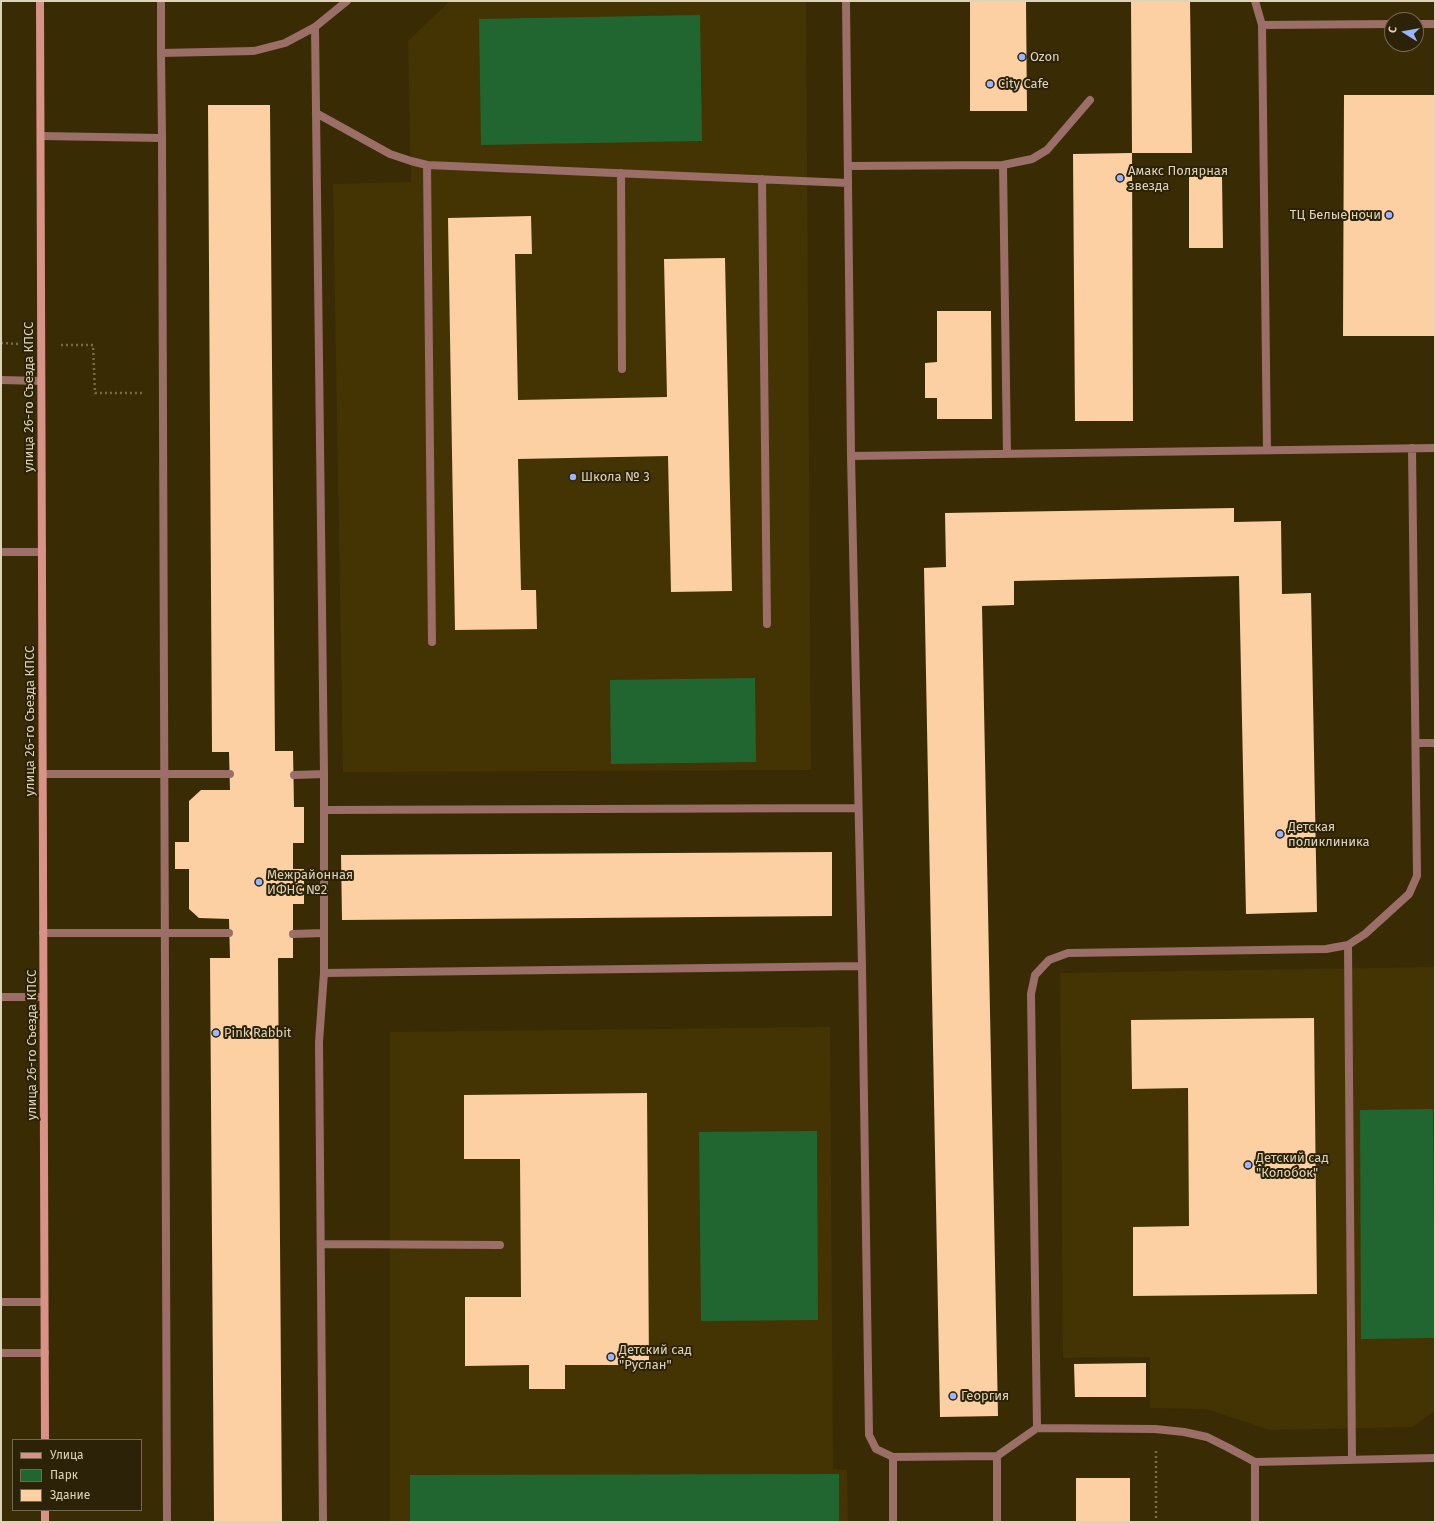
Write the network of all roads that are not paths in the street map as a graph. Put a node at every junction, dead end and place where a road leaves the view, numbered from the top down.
1 (40, 1) edge
2 (161, 1) edge
3 (347, 1) edge
4 (846, 1) edge
5 (1255, 1) edge
6 (1384, 24) edge
7 (1424, 24) edge
8 (1435, 24) edge
9 (1262, 25) junction
10 (315, 27) junction
11 (161, 53) junction
12 (1090, 100) dead end
13 (316, 113) junction
14 (41, 136) junction
15 (162, 138) junction
16 (1003, 164) junction
17 (427, 165) junction
18 (848, 166) junction
19 (621, 173) junction
20 (762, 179) junction
21 (848, 183) junction
22 (622, 369) dead end
23 (1, 380) edge
24 (41, 381) junction
25 (1412, 448) junction
26 (1435, 448) edge
27 (1267, 450) junction
28 (1007, 454) junction
29 (851, 456) junction
30 (1, 552) edge
31 (42, 552) junction
32 (767, 624) dead end
33 (432, 642) dead end
34 (1416, 743) junction
35 (1435, 743) edge
36 (43, 774) junction
37 (230, 774) dead end
38 (324, 774) junction
39 (164, 775) junction
40 (294, 775) dead end
41 (858, 808) junction
42 (324, 810) junction
43 (43, 933) junction
44 (229, 933) dead end
45 (324, 933) junction
46 (165, 934) junction
47 (293, 934) dead end
48 (1348, 945) junction
49 (862, 966) junction
50 (324, 973) junction
51 (1, 997) edge
52 (44, 997) junction
53 (321, 1244) junction
54 (500, 1244) dead end
55 (1, 1302) edge
56 (44, 1302) junction
57 (1, 1353) edge
58 (45, 1353) junction
59 (1037, 1428) junction
60 (45, 1439) edge
61 (997, 1456) junction
62 (893, 1457) junction
63 (1435, 1458) edge
64 (1352, 1460) junction
65 (1256, 1462) junction
66 (45, 1511) edge
67 (45, 1522) edge
68 (167, 1522) edge
69 (323, 1522) edge
70 (893, 1522) edge
71 (997, 1522) edge
72 (1255, 1522) edge

1 - 14 main road, улица 26-го Съезда КПСС
2 - 11 lane
3 - 10 lane
4 - 18 lane
5 - 9 lane
6 - 9 lane
7 - 8 lane
9 - 27 lane
10 - 11 lane
10 - 13 lane
11 - 15 lane
12 - 16 lane
13 - 17 lane
13 - 38 lane
14 - 15 lane
14 - 24 main road, улица 26-го Съезда КПСС
15 - 39 lane
16 - 18 lane
16 - 28 lane
17 - 19 lane
17 - 33 lane
18 - 21 lane
19 - 20 lane
19 - 22 lane
20 - 21 lane
20 - 32 lane
21 - 29 lane
23 - 24 lane
24 - 31 main road, улица 26-го Съезда КПСС
25 - 26 lane
25 - 27 lane
25 - 34 lane
27 - 28 lane
28 - 29 lane
29 - 41 lane
30 - 31 lane
31 - 36 main road, улица 26-го Съезда КПСС
34 - 35 lane
34 - 48 lane
36 - 39 lane
36 - 43 main road, улица 26-го Съезда КПСС
37 - 39 lane
38 - 40 lane
38 - 42 lane
39 - 46 lane
41 - 42 lane
41 - 49 lane
42 - 45 lane
43 - 46 lane
43 - 52 main road, улица 26-го Съезда КПСС
44 - 46 lane
45 - 47 lane
45 - 50 lane
46 - 68 lane
48 - 59 lane
48 - 64 lane
49 - 50 lane
49 - 62 lane
50 - 53 lane
51 - 52 lane
52 - 56 main road, улица 26-го Съезда КПСС
53 - 54 lane
53 - 69 lane
55 - 56 lane
56 - 58 main road, улица 26-го Съезда КПСС
57 - 58 lane
58 - 60 main road, улица 26-го Съезда КПСС
59 - 61 lane
59 - 65 lane
61 - 62 lane
61 - 71 lane
62 - 70 lane
63 - 64 lane
64 - 65 lane
65 - 72 lane
66 - 67 main road

